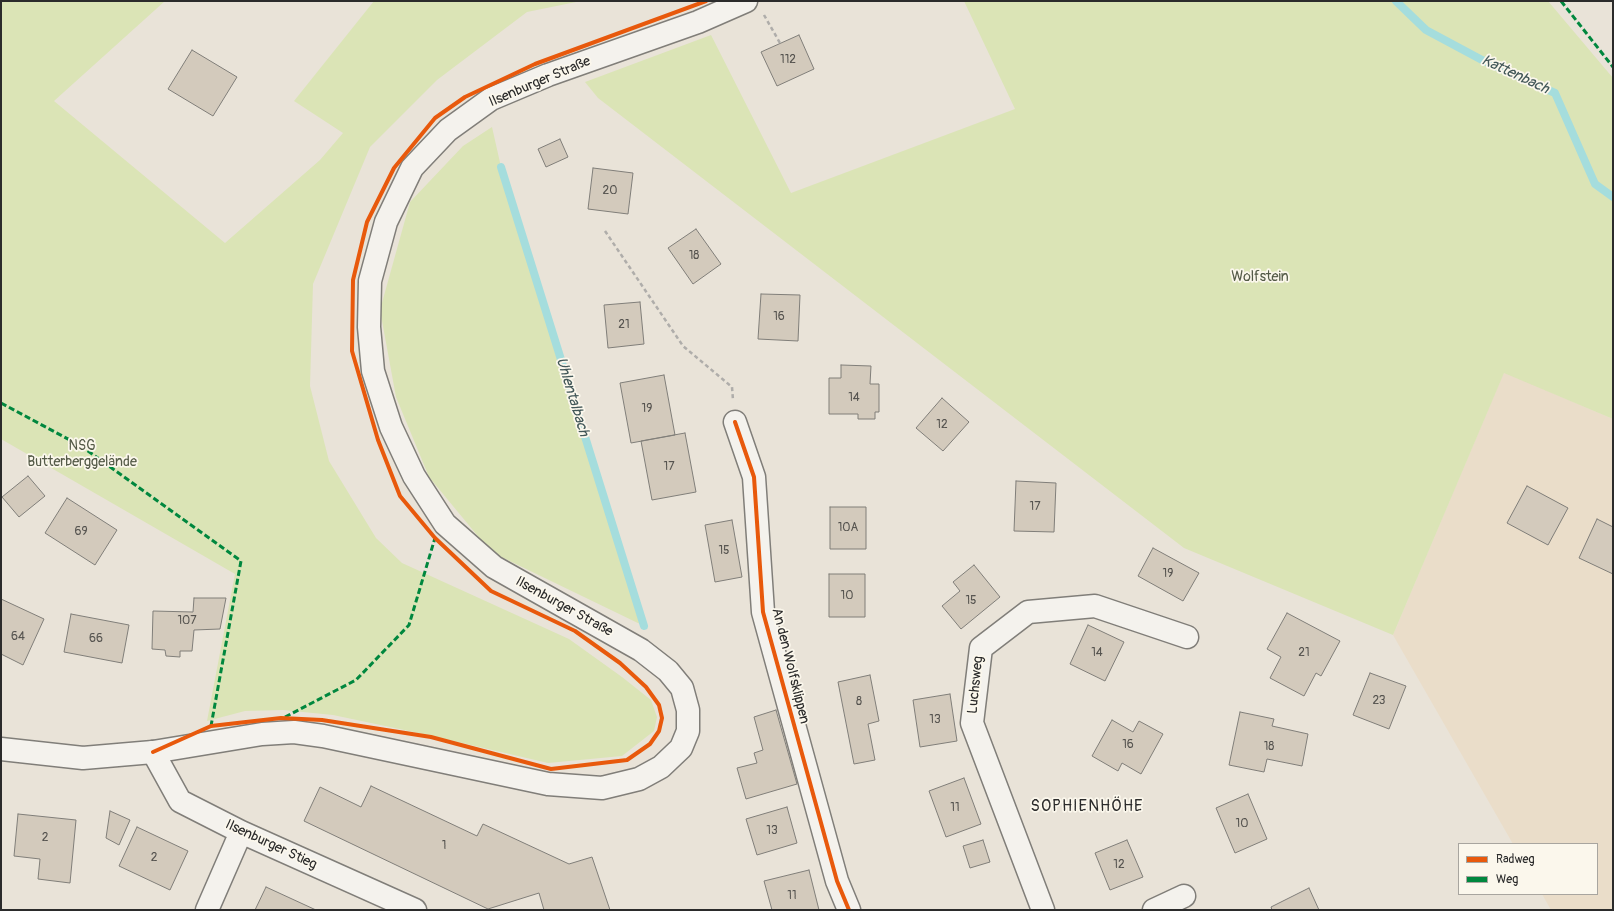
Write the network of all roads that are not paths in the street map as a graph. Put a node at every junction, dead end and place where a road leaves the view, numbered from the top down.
1 (754, 7) edge
2 (735, 422) road end
3 (1187, 637) dead end
4 (1, 749) edge
5 (153, 752) junction
6 (241, 832) junction
7 (1184, 896) dead end
8 (207, 910) edge
9 (415, 910) edge
10 (849, 910) edge
11 (1043, 910) edge
12 (1154, 910) edge

1 - 5 main road, Ilsenburger Straße
2 - 10 main road, An den Wolfsklippen
3 - 11 main road, Luchsweg
4 - 5 main road, Ilsenburger Straße
5 - 6 main road, Ilsenburger Stieg
6 - 8 main road
6 - 9 main road, Ilsenburger Stieg
7 - 12 main road

